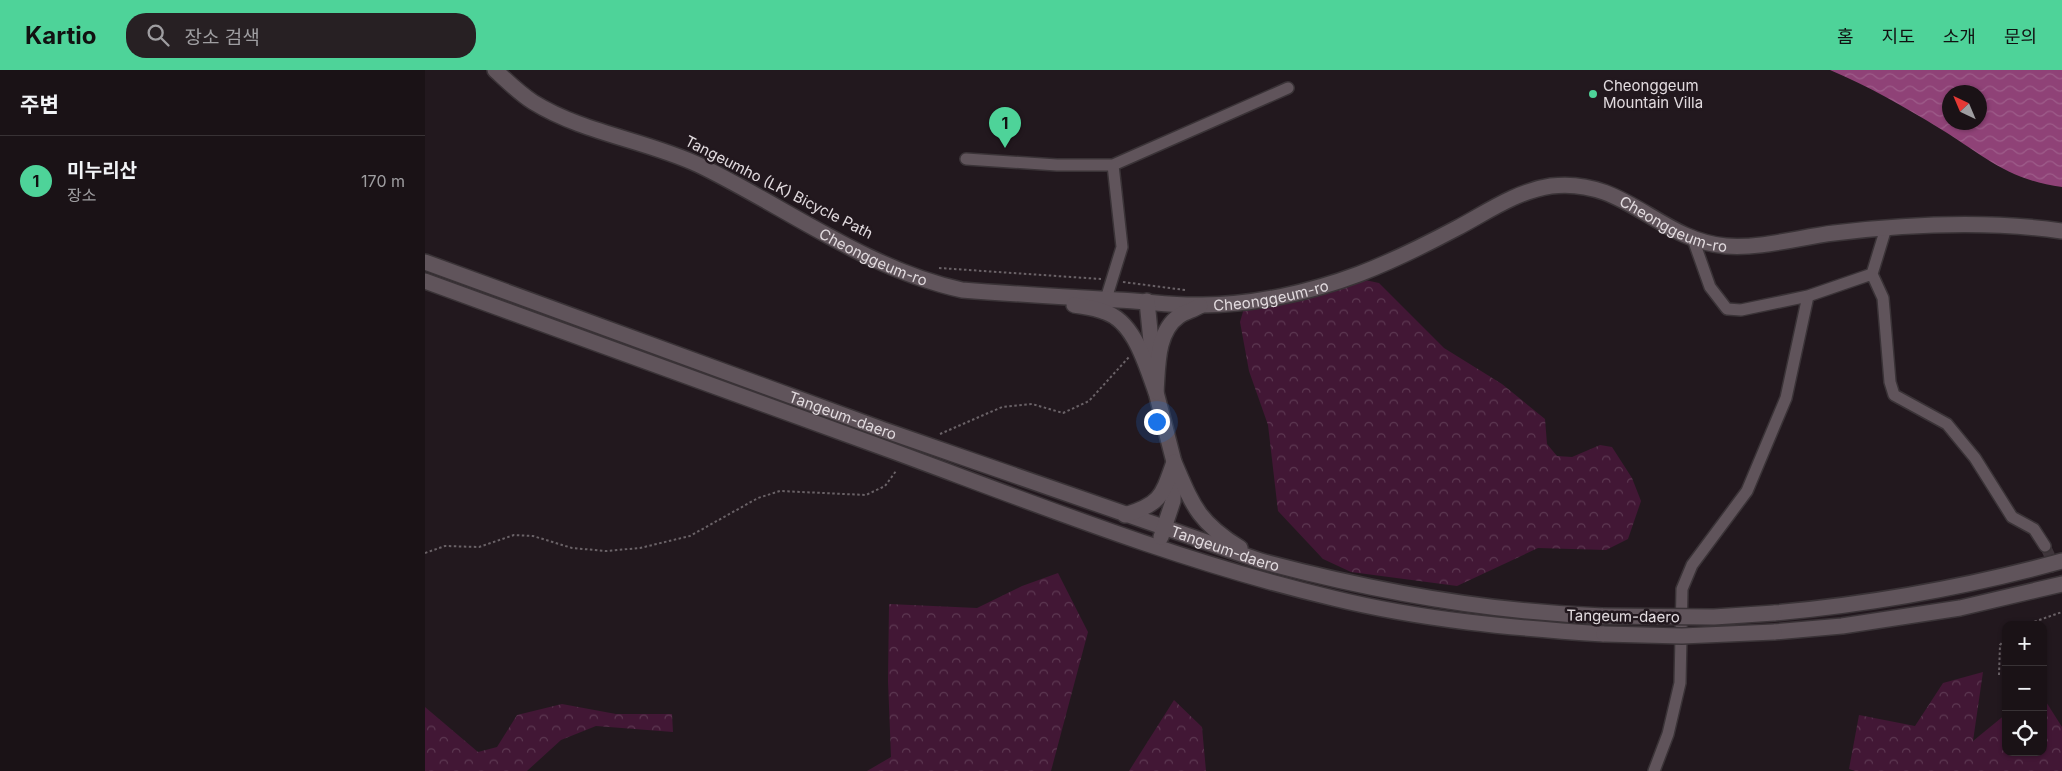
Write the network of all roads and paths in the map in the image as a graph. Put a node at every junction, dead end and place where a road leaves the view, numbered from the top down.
1 (495, 70) edge
2 (1288, 88) dead end
3 (966, 159) dead end
4 (1113, 165) junction
5 (1886, 228) junction
6 (2062, 232) edge
7 (1693, 239) junction
8 (425, 262) edge
9 (935, 268) dead end
10 (1872, 274) junction
11 (1113, 280) junction
12 (425, 281) edge
13 (1193, 291) dead end
14 (1034, 296) junction
15 (1808, 296) junction
16 (1106, 299) junction
17 (1147, 301) junction
18 (1202, 306) junction
19 (1138, 346) junction
20 (1156, 392) junction
21 (936, 436) dead end
22 (1174, 462) junction
23 (896, 472) dead end
24 (1125, 515) junction
25 (1164, 528) junction
26 (2045, 546) tunnel mouth
27 (1157, 548) junction
28 (425, 553) edge
29 (1261, 561) junction
30 (2062, 561) edge
31 (2062, 584) edge
32 (2062, 612) edge
33 (2036, 621) edge
34 (2002, 643) edge
35 (1999, 675) dead end
36 (1654, 771) edge

1 - 14 main road, Cheonggeum-ro
2 - 4 street
3 - 4 street
4 - 11 street
5 - 6 main road, Cheonggeum-ro
5 - 7 main road, Cheonggeum-ro
5 - 10 street
7 - 15 street
7 - 18 main road, Cheonggeum-ro
8 - 24 main road, Tangeum-daero
9 - 11 path
10 - 15 street
10 - 26 street
11 - 13 path
11 - 16 street
12 - 27 main road, Tangeum-daero
14 - 16 main road, Cheonggeum-ro
14 - 19 main road
15 - 36 street
16 - 17 main road, Cheonggeum-ro
17 - 18 main road, Cheonggeum-ro
17 - 20 main road
18 - 20 main road
19 - 20 main road
19 - 21 path
20 - 22 main road
22 - 24 main road
22 - 25 main road
22 - 29 main road
23 - 28 path
24 - 25 main road, Tangeum-daero
25 - 27 main road
25 - 29 main road, Tangeum-daero
27 - 31 main road, Tangeum-daero, bridge
29 - 30 main road, Tangeum-daero, bridge
32 - 33 path
34 - 35 path

